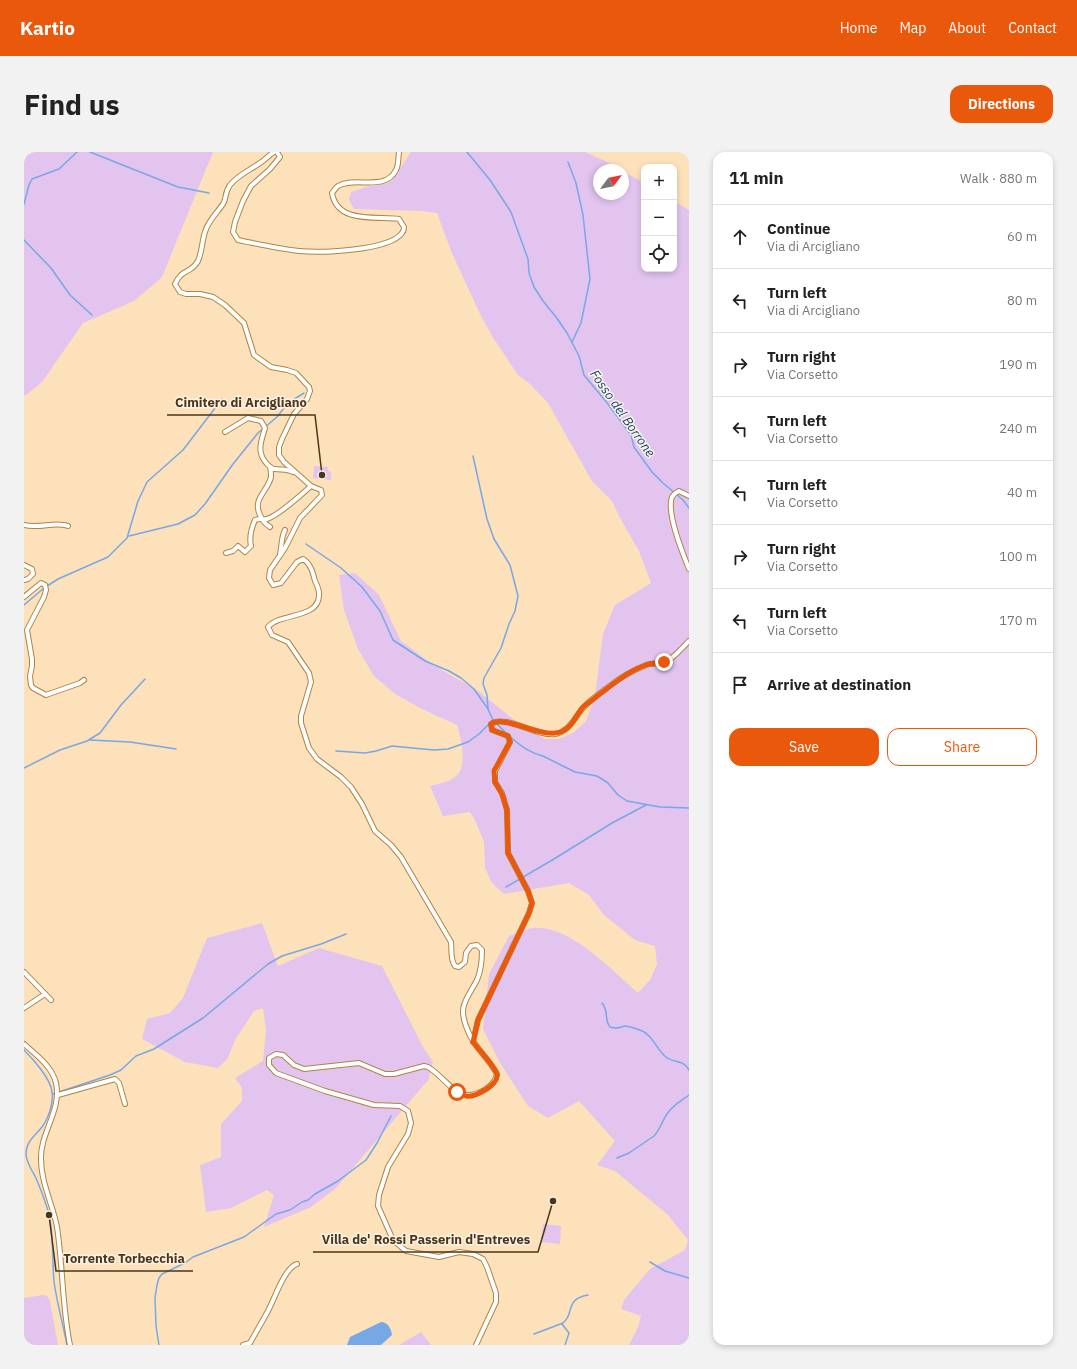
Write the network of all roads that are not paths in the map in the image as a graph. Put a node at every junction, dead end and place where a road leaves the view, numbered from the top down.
1 (276, 152) edge
2 (399, 152) edge
3 (226, 432) dead end
4 (270, 467) junction
5 (298, 474) junction
6 (311, 486) junction
7 (689, 496) edge
8 (261, 518) junction
9 (24, 525) edge
10 (68, 526) dead end
11 (270, 527) dead end
12 (285, 530) dead end
13 (226, 553) dead end
14 (279, 558) junction
15 (24, 565) edge
16 (689, 569) edge
17 (24, 580) edge
18 (24, 597) edge
19 (689, 641) edge
20 (84, 680) dead end
21 (24, 972) edge
22 (45, 994) junction
23 (51, 1000) dead end
24 (24, 1008) edge
25 (473, 1042) junction
26 (24, 1044) edge
27 (58, 1095) junction
28 (125, 1104) dead end
29 (297, 1264) dead end
30 (70, 1345) edge
31 (242, 1345) edge
32 (476, 1345) edge

1 - 2 street
1 - 5 street
3 - 4 street
4 - 5 street
4 - 8 street
5 - 6 street
6 - 8 street
6 - 14 street
7 - 16 street
8 - 11 street
8 - 13 street
9 - 10 street
12 - 14 street
14 - 25 street
15 - 17 street
18 - 20 street
19 - 25 street
21 - 22 street
22 - 23 street
22 - 24 street
25 - 32 street
26 - 27 street
27 - 28 street
27 - 30 street
29 - 31 street

